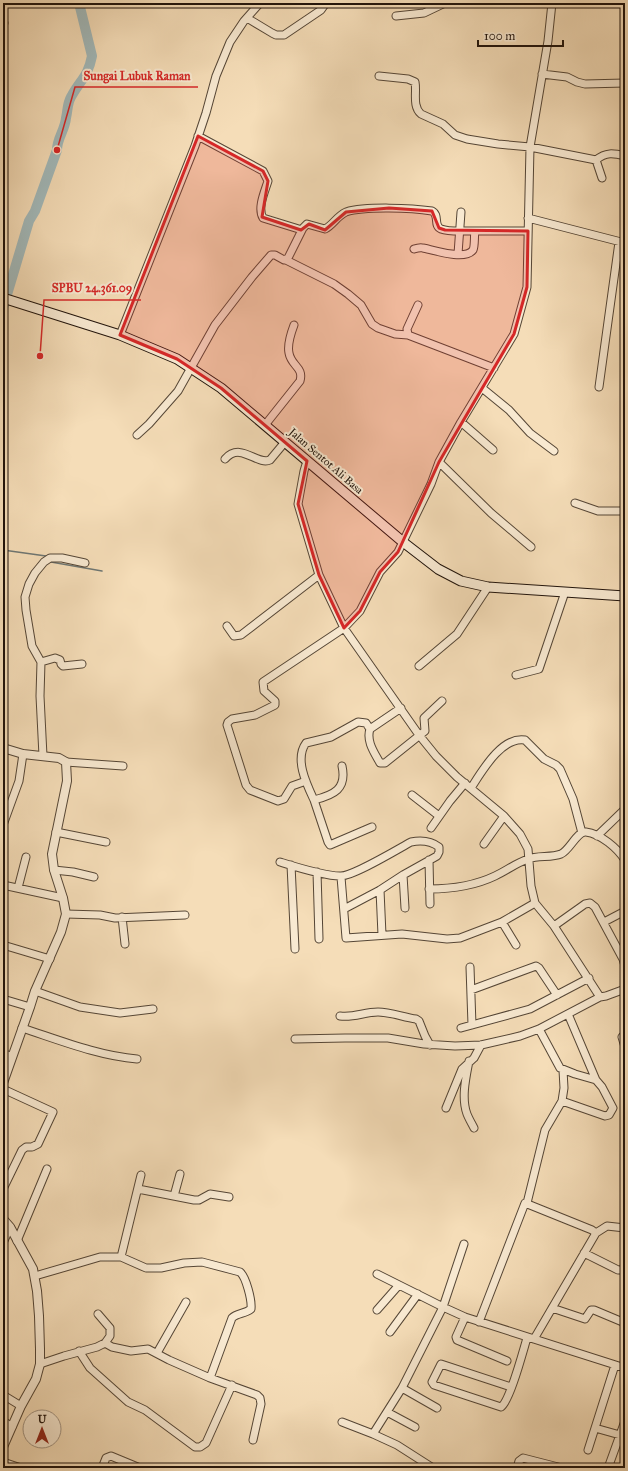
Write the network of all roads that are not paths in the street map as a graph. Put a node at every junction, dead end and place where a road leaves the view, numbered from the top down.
1 (260, 3) edge
2 (326, 3) edge
3 (445, 3) edge
4 (552, 3) edge
5 (396, 16) dead end
6 (247, 18) junction
7 (542, 74) junction
8 (379, 76) dead end
9 (625, 83) edge
10 (198, 136) junction
11 (530, 147) junction
12 (625, 156) edge
13 (596, 160) junction
14 (602, 178) dead end
15 (461, 212) dead end
16 (528, 218) junction
17 (302, 230) junction
18 (460, 231) junction
19 (475, 231) junction
20 (528, 231) junction
21 (622, 243) edge
22 (414, 249) dead end
23 (458, 254) junction
24 (286, 260) junction
25 (3, 298) edge
26 (418, 305) dead end
27 (294, 325) dead end
28 (120, 335) junction
29 (408, 335) junction
30 (191, 368) junction
31 (494, 368) junction
32 (599, 387) dead end
33 (482, 388) junction
34 (461, 422) junction
35 (265, 425) junction
36 (137, 435) dead end
37 (285, 442) junction
38 (493, 450) dead end
39 (554, 451) dead end
40 (225, 459) dead end
41 (307, 461) junction
42 (439, 462) junction
43 (575, 504) dead end
44 (625, 511) edge
45 (403, 542) junction
46 (531, 547) dead end
47 (85, 563) dead end
48 (319, 575) junction
49 (488, 587) junction
50 (565, 592) junction
51 (625, 596) edge
52 (227, 626) dead end
53 (344, 628) junction
54 (41, 662) junction
55 (82, 664) dead end
56 (419, 666) dead end
57 (516, 675) dead end
58 (442, 701) dead end
59 (401, 708) junction
60 (370, 729) junction
61 (419, 735) junction
62 (3, 748) edge
63 (23, 754) junction
64 (43, 756) junction
65 (66, 762) junction
66 (123, 766) dead end
67 (342, 766) dead end
68 (306, 781) junction
69 (468, 786) junction
70 (412, 795) dead end
71 (314, 800) junction
72 (625, 809) edge
73 (439, 816) junction
74 (504, 816) junction
75 (3, 825) edge
76 (372, 827) dead end
77 (431, 828) dead end
78 (56, 832) junction
79 (582, 833) junction
80 (597, 836) junction
81 (106, 842) dead end
82 (484, 844) dead end
83 (26, 857) dead end
84 (529, 859) junction
85 (429, 860) junction
86 (625, 860) edge
87 (280, 862) dead end
88 (291, 865) junction
89 (54, 870) junction
90 (317, 872) junction
91 (403, 875) junction
92 (341, 876) junction
93 (94, 878) dead end
94 (3, 885) edge
95 (18, 888) junction
96 (430, 889) junction
97 (380, 890) junction
98 (63, 898) junction
99 (535, 903) junction
100 (430, 904) dead end
101 (405, 908) dead end
102 (344, 909) junction
103 (625, 911) edge
104 (66, 914) junction
105 (185, 915) dead end
106 (122, 917) junction
107 (502, 922) junction
108 (604, 922) junction
109 (554, 926) junction
110 (382, 935) junction
111 (319, 939) dead end
112 (125, 944) dead end
113 (3, 945) edge
114 (516, 945) dead end
115 (295, 949) dead end
116 (50, 959) junction
117 (625, 966) edge
118 (470, 967) dead end
119 (588, 978) junction
120 (625, 989) edge
121 (471, 990) junction
122 (35, 991) junction
123 (557, 995) junction
124 (600, 997) junction
125 (3, 999) edge
126 (30, 1007) junction
127 (153, 1009) dead end
128 (568, 1014) junction
129 (340, 1016) dead end
130 (472, 1025) junction
131 (22, 1028) junction
132 (461, 1028) dead end
133 (539, 1029) junction
134 (625, 1034) edge
135 (295, 1039) dead end
136 (430, 1045) junction
137 (481, 1045) junction
138 (625, 1047) edge
139 (3, 1053) edge
140 (12, 1058) junction
141 (137, 1059) dead end
142 (470, 1061) junction
143 (563, 1070) junction
144 (596, 1080) junction
145 (3, 1083) edge
146 (3, 1089) edge
147 (562, 1101) junction
148 (446, 1108) dead end
149 (474, 1128) dead end
150 (47, 1169) dead end
151 (180, 1174) dead end
152 (141, 1175) dead end
153 (3, 1189) edge
154 (138, 1189) junction
155 (174, 1196) junction
156 (229, 1196) dead end
157 (527, 1203) junction
158 (3, 1219) edge
159 (10, 1227) junction
160 (625, 1228) edge
161 (596, 1233) junction
162 (17, 1241) junction
163 (3, 1243) edge
164 (464, 1244) dead end
165 (584, 1253) junction
166 (121, 1256) junction
167 (625, 1266) edge
168 (376, 1274) dead end
169 (35, 1276) junction
170 (399, 1284) junction
171 (418, 1294) junction
172 (186, 1302) dead end
173 (443, 1307) junction
174 (552, 1308) junction
175 (377, 1310) dead end
176 (98, 1314) dead end
177 (464, 1317) junction
178 (479, 1322) junction
179 (625, 1323) edge
180 (390, 1332) dead end
181 (531, 1339) junction
182 (105, 1343) junction
183 (80, 1351) junction
184 (157, 1353) junction
185 (508, 1361) dead end
186 (40, 1364) junction
187 (615, 1365) junction
188 (625, 1368) edge
189 (210, 1378) junction
190 (232, 1385) junction
191 (511, 1387) junction
192 (402, 1388) junction
193 (3, 1395) edge
194 (21, 1406) junction
195 (437, 1408) dead end
196 (386, 1412) junction
197 (3, 1421) edge
198 (625, 1421) edge
199 (342, 1422) dead end
200 (12, 1426) junction
201 (414, 1427) dead end
202 (595, 1428) junction
203 (373, 1434) junction
204 (620, 1435) junction
205 (253, 1440) dead end
206 (3, 1447) edge
207 (588, 1450) dead end
208 (3, 1462) edge
209 (21, 1468) edge
210 (102, 1468) edge
211 (140, 1468) edge
212 (433, 1468) edge
213 (517, 1468) edge
214 (562, 1468) edge
215 (608, 1468) edge

1 - 6 street
2 - 6 street
3 - 5 street
4 - 7 street
6 - 10 street
7 - 9 street
7 - 11 street
8 - 11 street
10 - 17 street
10 - 28 street
11 - 13 street
11 - 16 street
12 - 13 street
13 - 14 street
15 - 18 street
16 - 20 street
16 - 21 street
17 - 18 street
17 - 24 street
18 - 19 street
18 - 23 street
19 - 20 street
19 - 23 street
20 - 31 street
21 - 32 street
22 - 23 street
24 - 29 street
24 - 30 street
25 - 28 main road, Jalan Sentot Ali Basa
26 - 29 street
27 - 35 street
28 - 30 main road, Jalan Sentot Ali Basa
29 - 31 street
30 - 35 main road, Jalan Sentot Ali Basa
30 - 36 street
31 - 33 street
33 - 34 street
33 - 39 street
34 - 38 street
34 - 42 street
35 - 37 main road, Jalan Sentot Ali Basa
37 - 40 street
37 - 41 main road, Jalan Sentot Ali Basa
41 - 45 main road, Jalan Sentot Ali Basa
41 - 48 street
42 - 45 street
42 - 46 street
43 - 44 street
45 - 49 main road, Jalan Sentot Ali Basa
45 - 53 street
47 - 54 street
48 - 52 street
48 - 53 street
49 - 50 main road, Jalan Sentot Ali Basa
49 - 56 street
50 - 51 main road, Jalan Sentot Ali Basa
50 - 57 street
53 - 59 street
53 - 68 street
54 - 55 street
54 - 64 street
58 - 61 street
59 - 60 street
59 - 61 street
60 - 61 street
60 - 68 street
61 - 69 street
62 - 63 street
63 - 64 street
63 - 75 street
64 - 65 street
65 - 66 street
65 - 78 street
67 - 71 street
68 - 71 street
69 - 73 street
69 - 74 street
69 - 79 street
70 - 73 street
71 - 76 street
72 - 80 street
73 - 77 street
74 - 82 street
74 - 84 street
78 - 81 street
78 - 89 street
79 - 80 street
79 - 84 street
80 - 86 street
83 - 95 street
84 - 96 street
84 - 99 street
85 - 91 street
85 - 92 street
85 - 96 street
87 - 88 street
88 - 90 street
88 - 115 street
89 - 93 street
89 - 98 street
90 - 92 street
90 - 111 street
91 - 97 street
91 - 101 street
92 - 102 street
94 - 95 street
95 - 98 street
96 - 100 street
97 - 102 street
97 - 110 street
98 - 104 street
99 - 107 street
99 - 109 street
102 - 110 street
103 - 108 street
104 - 106 street
104 - 116 street
105 - 106 street
106 - 112 street
107 - 110 street
107 - 114 street
108 - 109 street
108 - 117 street
109 - 119 street
113 - 116 street
116 - 122 street
118 - 121 street
119 - 123 street
119 - 124 street
120 - 124 street
121 - 123 street
121 - 130 street
122 - 126 street
122 - 127 street
123 - 130 street
124 - 128 street
125 - 126 street
126 - 131 street
128 - 133 street
128 - 144 street
129 - 136 street
130 - 132 street
131 - 140 street
131 - 141 street
133 - 137 street
133 - 143 street
134 - 138 street
135 - 136 street
136 - 137 street
137 - 142 street
139 - 140 street
140 - 145 street
142 - 148 street
142 - 149 street
143 - 144 street
143 - 147 street
144 - 147 street
146 - 153 street
147 - 157 street
150 - 162 street
151 - 155 street
152 - 154 street
154 - 155 street
154 - 166 street
155 - 156 street
157 - 161 street
157 - 178 street
158 - 159 street
159 - 162 street
159 - 163 street
160 - 161 street
161 - 165 street
162 - 169 street
164 - 173 street
165 - 167 street
165 - 174 street
166 - 169 street
166 - 189 street
168 - 170 street
169 - 186 street
170 - 171 street
170 - 175 street
171 - 173 street
171 - 180 street
172 - 184 street
173 - 177 street
173 - 192 street
174 - 179 street
174 - 181 street
176 - 182 street
177 - 178 street
177 - 185 street
178 - 181 street
181 - 187 street
181 - 191 street
182 - 183 street
182 - 184 street
183 - 186 street
183 - 190 street
184 - 189 street
186 - 194 street
187 - 188 street
187 - 202 street
189 - 190 street
190 - 205 street
191 - 191 street
192 - 195 street
192 - 196 street
193 - 194 street
194 - 200 street
196 - 201 street
196 - 203 street
197 - 200 street
198 - 204 street
199 - 203 street
200 - 206 street
202 - 204 street
202 - 207 street
203 - 212 street
204 - 215 street
208 - 209 street
210 - 211 street
213 - 214 street

